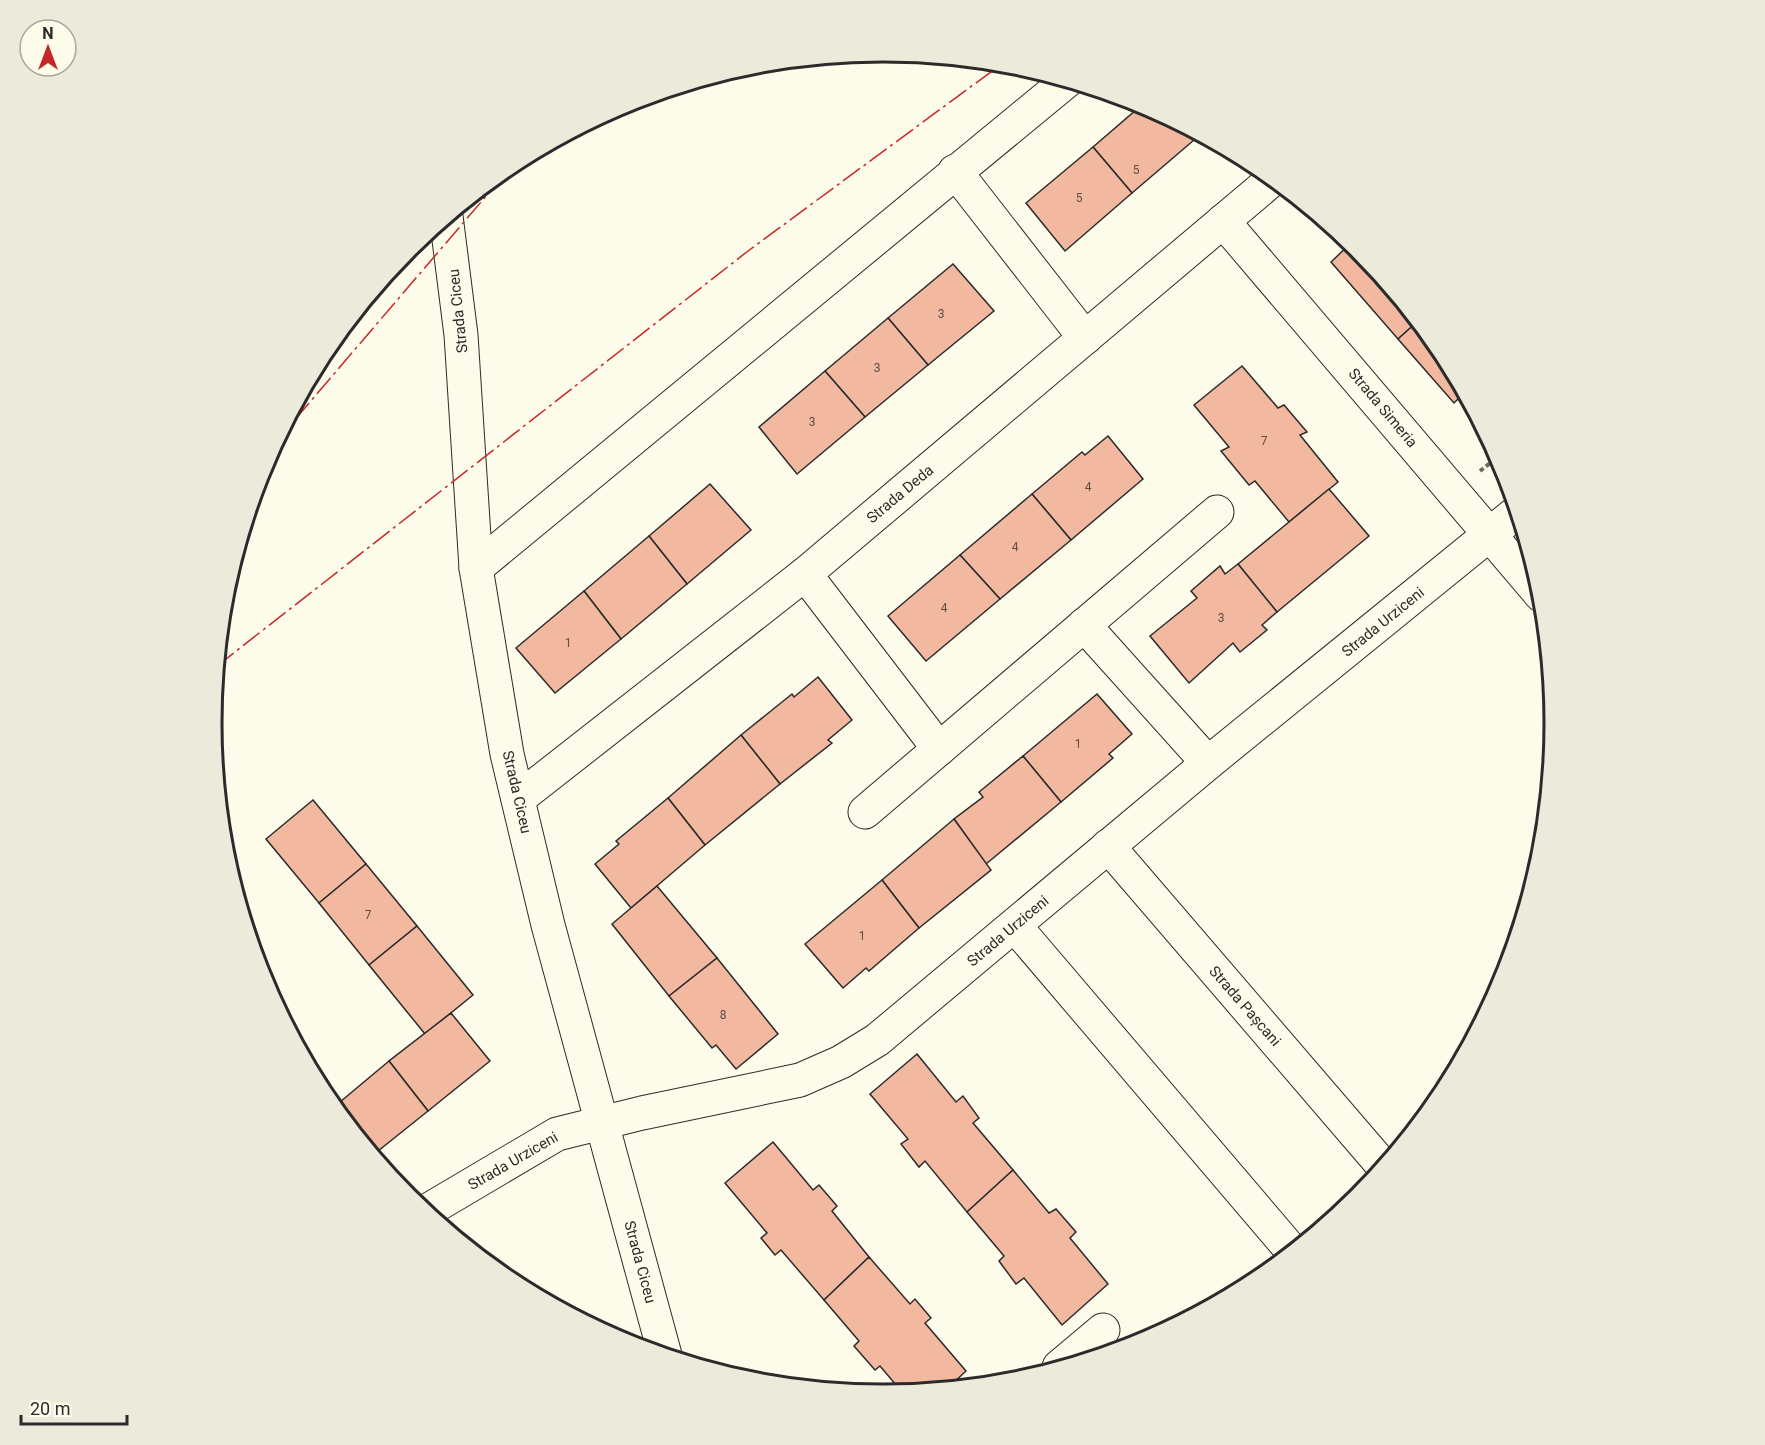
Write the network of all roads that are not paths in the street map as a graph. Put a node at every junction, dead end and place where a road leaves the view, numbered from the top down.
1 (1060, 86) edge
2 (955, 171) junction
3 (1266, 184) edge
4 (1223, 220) junction
5 (447, 226) edge
6 (1085, 338) junction
7 (1217, 512) dead end
8 (1510, 518) edge
9 (1491, 535) junction
10 (476, 568) junction
11 (805, 574) junction
12 (1527, 578) edge
13 (1084, 625) junction
14 (939, 749) junction
15 (1208, 763) junction
16 (518, 799) junction
17 (865, 812) dead end
18 (1108, 846) junction
19 (1015, 926) junction
20 (602, 1123) junction
21 (1378, 1160) edge
22 (434, 1207) edge
23 (1287, 1245) edge
24 (1103, 1330) dead end
25 (662, 1345) edge
26 (1073, 1355) edge

1 - 2 street
2 - 6 street
2 - 10 street
3 - 4 street, Strada Deda
4 - 6 street, Strada Deda
4 - 9 street, Strada Simeria
5 - 10 street, Strada Ciceu
6 - 11 street, Strada Deda
7 - 13 street
8 - 9 street, Strada Urziceni
9 - 12 street, Strada Simeria
9 - 15 street, Strada Urziceni
10 - 16 street, Strada Ciceu
11 - 14 street
11 - 16 street, Strada Deda
13 - 14 street
13 - 15 street
14 - 17 street
15 - 18 street, Strada Urziceni
16 - 20 street, Strada Ciceu
18 - 19 street, Strada Urziceni
18 - 21 street, Strada Pașcani
19 - 20 street, Strada Urziceni
19 - 23 street
20 - 22 street, Strada Urziceni
20 - 25 street, Strada Ciceu
24 - 26 street

